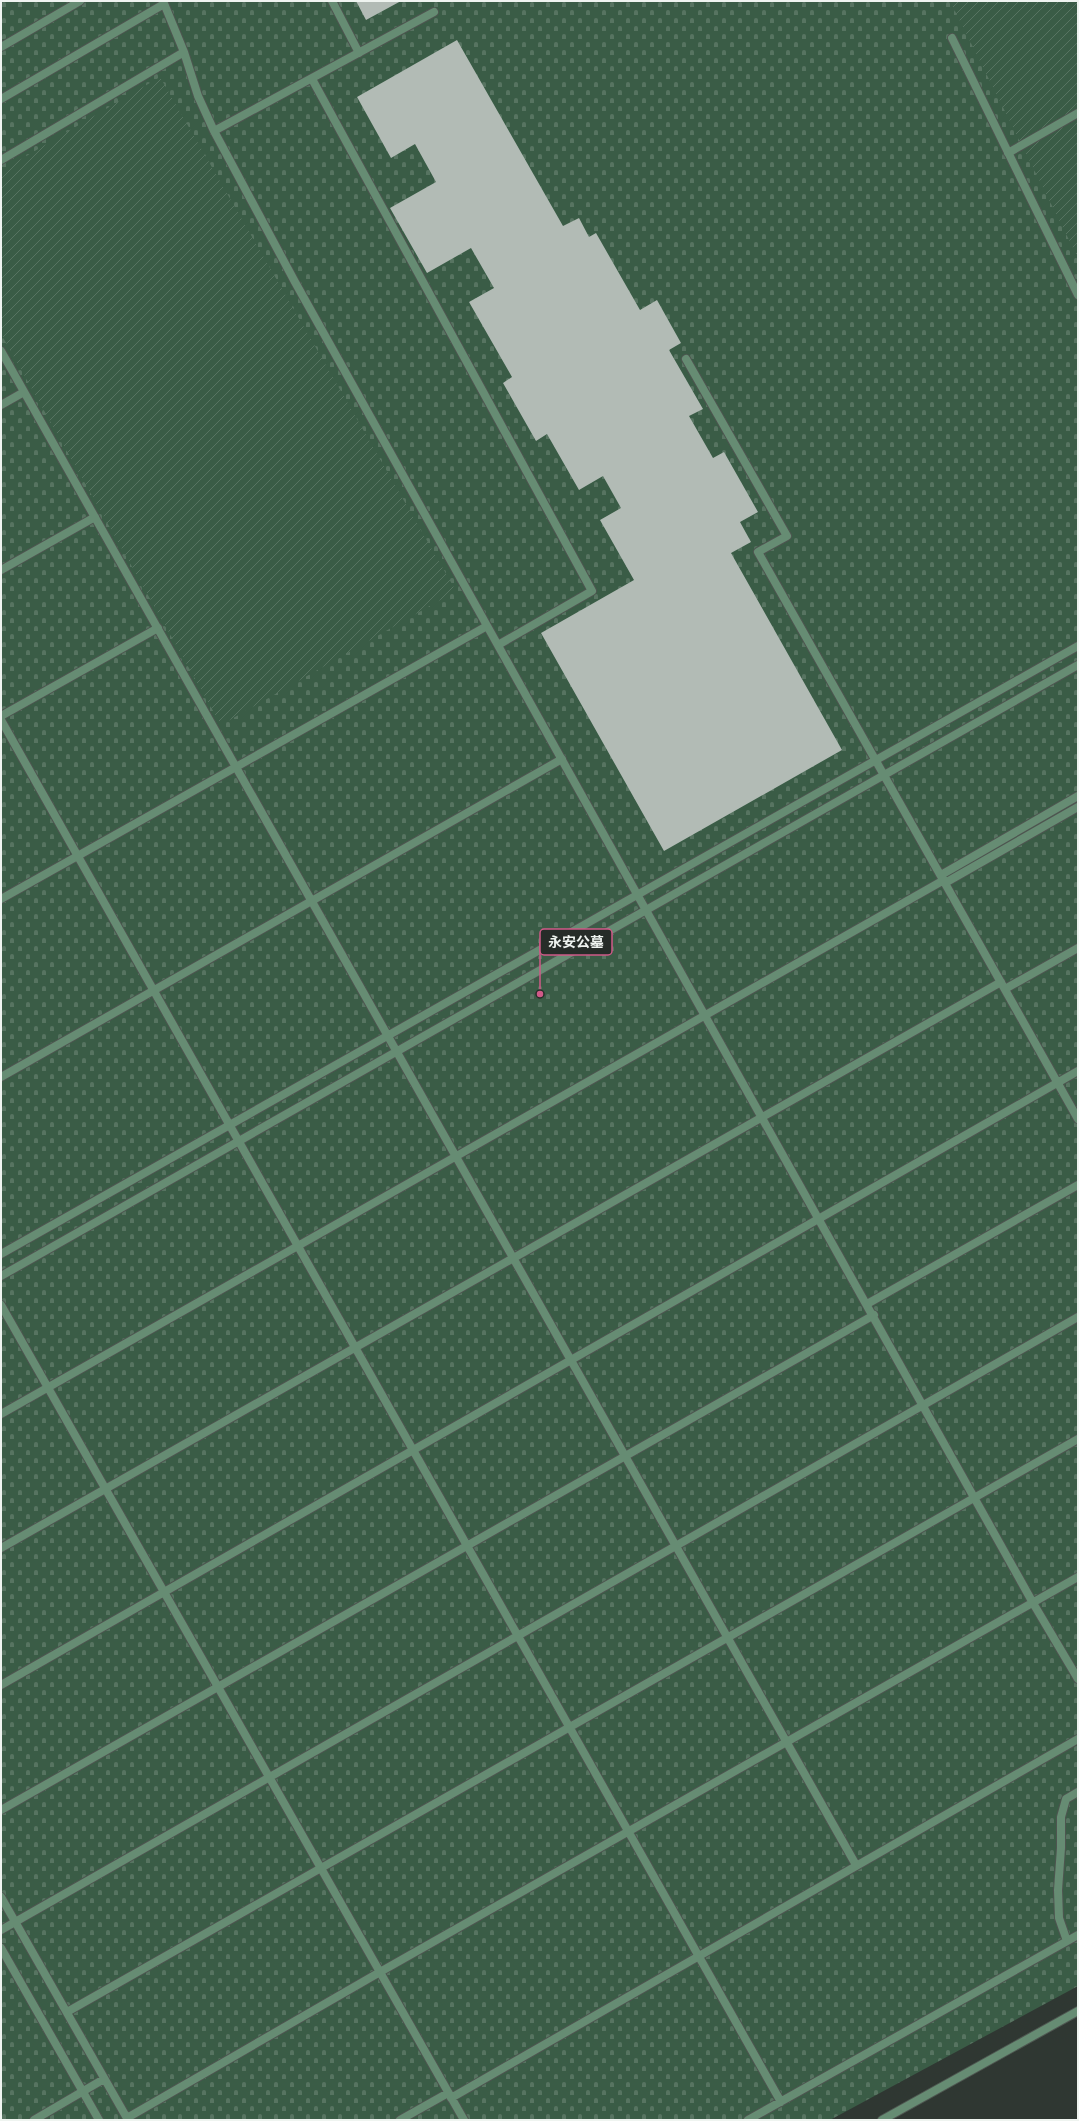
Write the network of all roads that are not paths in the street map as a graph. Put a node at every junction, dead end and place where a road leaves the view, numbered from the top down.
1 (80, 1) edge
2 (332, 1) edge
3 (163, 2) edge
4 (434, 12) dead end
5 (952, 38) dead end
6 (1, 47) edge
7 (184, 52) junction
8 (359, 53) junction
9 (312, 79) junction
10 (1, 99) edge
11 (1078, 113) edge
12 (214, 131) junction
13 (1008, 152) junction
14 (1, 160) edge
15 (1078, 295) edge
16 (1, 351) edge
17 (686, 359) dead end
18 (24, 392) junction
19 (1, 405) edge
20 (95, 517) junction
21 (1, 570) edge
22 (487, 626) junction
23 (158, 628) junction
24 (498, 645) junction
25 (1078, 646) edge
26 (1078, 665) edge
27 (1, 716) edge
28 (1, 720) edge
29 (562, 759) junction
30 (876, 760) junction
31 (236, 767) junction
32 (885, 775) junction
33 (1078, 796) edge
34 (1078, 807) edge
35 (78, 856) junction
36 (943, 879) junction
37 (638, 895) junction
38 (1, 898) edge
39 (312, 901) junction
40 (646, 910) junction
41 (1078, 948) edge
42 (1003, 986) junction
43 (154, 991) junction
44 (705, 1015) junction
45 (388, 1035) junction
46 (397, 1051) junction
47 (1078, 1071) edge
48 (1, 1077) edge
49 (1058, 1083) junction
50 (763, 1117) junction
51 (1078, 1119) edge
52 (230, 1125) junction
53 (238, 1141) junction
54 (456, 1156) junction
55 (1078, 1185) edge
56 (819, 1219) junction
57 (298, 1246) junction
58 (1, 1254) edge
59 (514, 1258) junction
60 (1, 1276) edge
61 (867, 1304) junction
62 (1, 1305) edge
63 (874, 1315) junction
64 (1078, 1317) edge
65 (355, 1348) junction
66 (571, 1360) junction
67 (48, 1387) junction
68 (923, 1405) junction
69 (1, 1414) edge
70 (1078, 1439) edge
71 (413, 1450) junction
72 (625, 1456) junction
73 (105, 1489) junction
74 (976, 1497) junction
75 (467, 1546) junction
76 (676, 1546) junction
77 (1, 1548) edge
78 (1078, 1577) edge
79 (164, 1592) junction
80 (1033, 1603) junction
81 (517, 1636) junction
82 (728, 1638) junction
83 (1078, 1679) edge
84 (1, 1685) edge
85 (218, 1687) junction
86 (570, 1727) junction
87 (1078, 1739) edge
88 (787, 1741) junction
89 (268, 1778) junction
90 (1078, 1792) edge
91 (1, 1810) edge
92 (628, 1831) junction
93 (856, 1866) junction
94 (320, 1869) junction
95 (1, 1897) edge
96 (15, 1922) junction
97 (1, 1930) edge
98 (1078, 1935) edge
99 (1067, 1941) junction
100 (1, 1948) edge
101 (698, 1955) junction
102 (380, 1972) junction
103 (1078, 2011) edge
104 (67, 2012) junction
105 (104, 2080) junction
106 (83, 2092) junction
107 (449, 2095) junction
108 (780, 2102) junction
109 (128, 2119) edge
110 (34, 2120) edge
111 (98, 2120) edge
112 (400, 2120) edge
113 (464, 2120) edge
114 (748, 2120) edge
115 (882, 2120) edge

1 - 6 street
2 - 8 street
3 - 7 street
3 - 10 street
4 - 8 street
5 - 13 street
7 - 12 street
7 - 14 street
8 - 9 street
9 - 12 street
9 - 24 street
11 - 13 street
12 - 22 street
13 - 15 street
16 - 18 street
17 - 30 street
18 - 19 street
18 - 20 street
20 - 21 street
20 - 23 street
22 - 24 street
22 - 31 street
23 - 27 street
23 - 31 street
24 - 29 street
25 - 30 street
26 - 32 street
28 - 35 street
29 - 37 street
29 - 39 street
30 - 32 street
30 - 37 street
31 - 35 street
31 - 39 street
32 - 36 street
32 - 40 street
33 - 36 street
34 - 36 street
35 - 38 street
35 - 43 street
36 - 42 street
36 - 44 street
37 - 40 street
37 - 45 street
39 - 43 street
39 - 45 street
40 - 44 street
40 - 46 street
41 - 42 street
42 - 49 street
42 - 50 street
43 - 48 street
43 - 52 street
44 - 50 street
44 - 54 street
45 - 46 street
45 - 52 street
46 - 53 street
46 - 54 street
47 - 49 street
49 - 51 street
49 - 56 street
50 - 56 street
50 - 59 street
52 - 53 street
52 - 58 street
53 - 57 street
53 - 60 street
54 - 57 street
54 - 59 street
55 - 61 street
56 - 61 street
56 - 66 street
57 - 65 street
57 - 67 street
59 - 65 street
59 - 66 street
61 - 63 street
62 - 67 street
63 - 68 street
63 - 72 street
64 - 68 street
65 - 71 street
65 - 73 street
66 - 71 street
66 - 72 street
67 - 69 street
67 - 73 street
68 - 74 street
68 - 76 street
70 - 74 street
71 - 75 street
71 - 79 street
72 - 75 street
72 - 76 street
73 - 77 street
73 - 79 street
74 - 80 street
74 - 82 street
75 - 81 street
75 - 85 street
76 - 81 street
76 - 82 street
78 - 80 street
79 - 84 street
79 - 85 street
80 - 83 street
80 - 88 street
81 - 86 street
81 - 89 street
82 - 86 street
82 - 88 street
85 - 89 street
85 - 91 street
86 - 92 street
86 - 94 street
87 - 93 street
88 - 92 street
88 - 93 street
89 - 94 street
89 - 96 street
90 - 99 street
92 - 101 street
92 - 102 street
93 - 101 street
94 - 102 street
94 - 104 street
95 - 96 street
96 - 97 street
96 - 104 street
98 - 99 street
99 - 108 street
100 - 106 street
101 - 107 street
101 - 108 street
102 - 107 street
102 - 109 street
103 - 115 street
104 - 105 street
105 - 106 street
105 - 109 street
106 - 110 street
106 - 111 street
107 - 112 street
107 - 113 street
108 - 114 street

